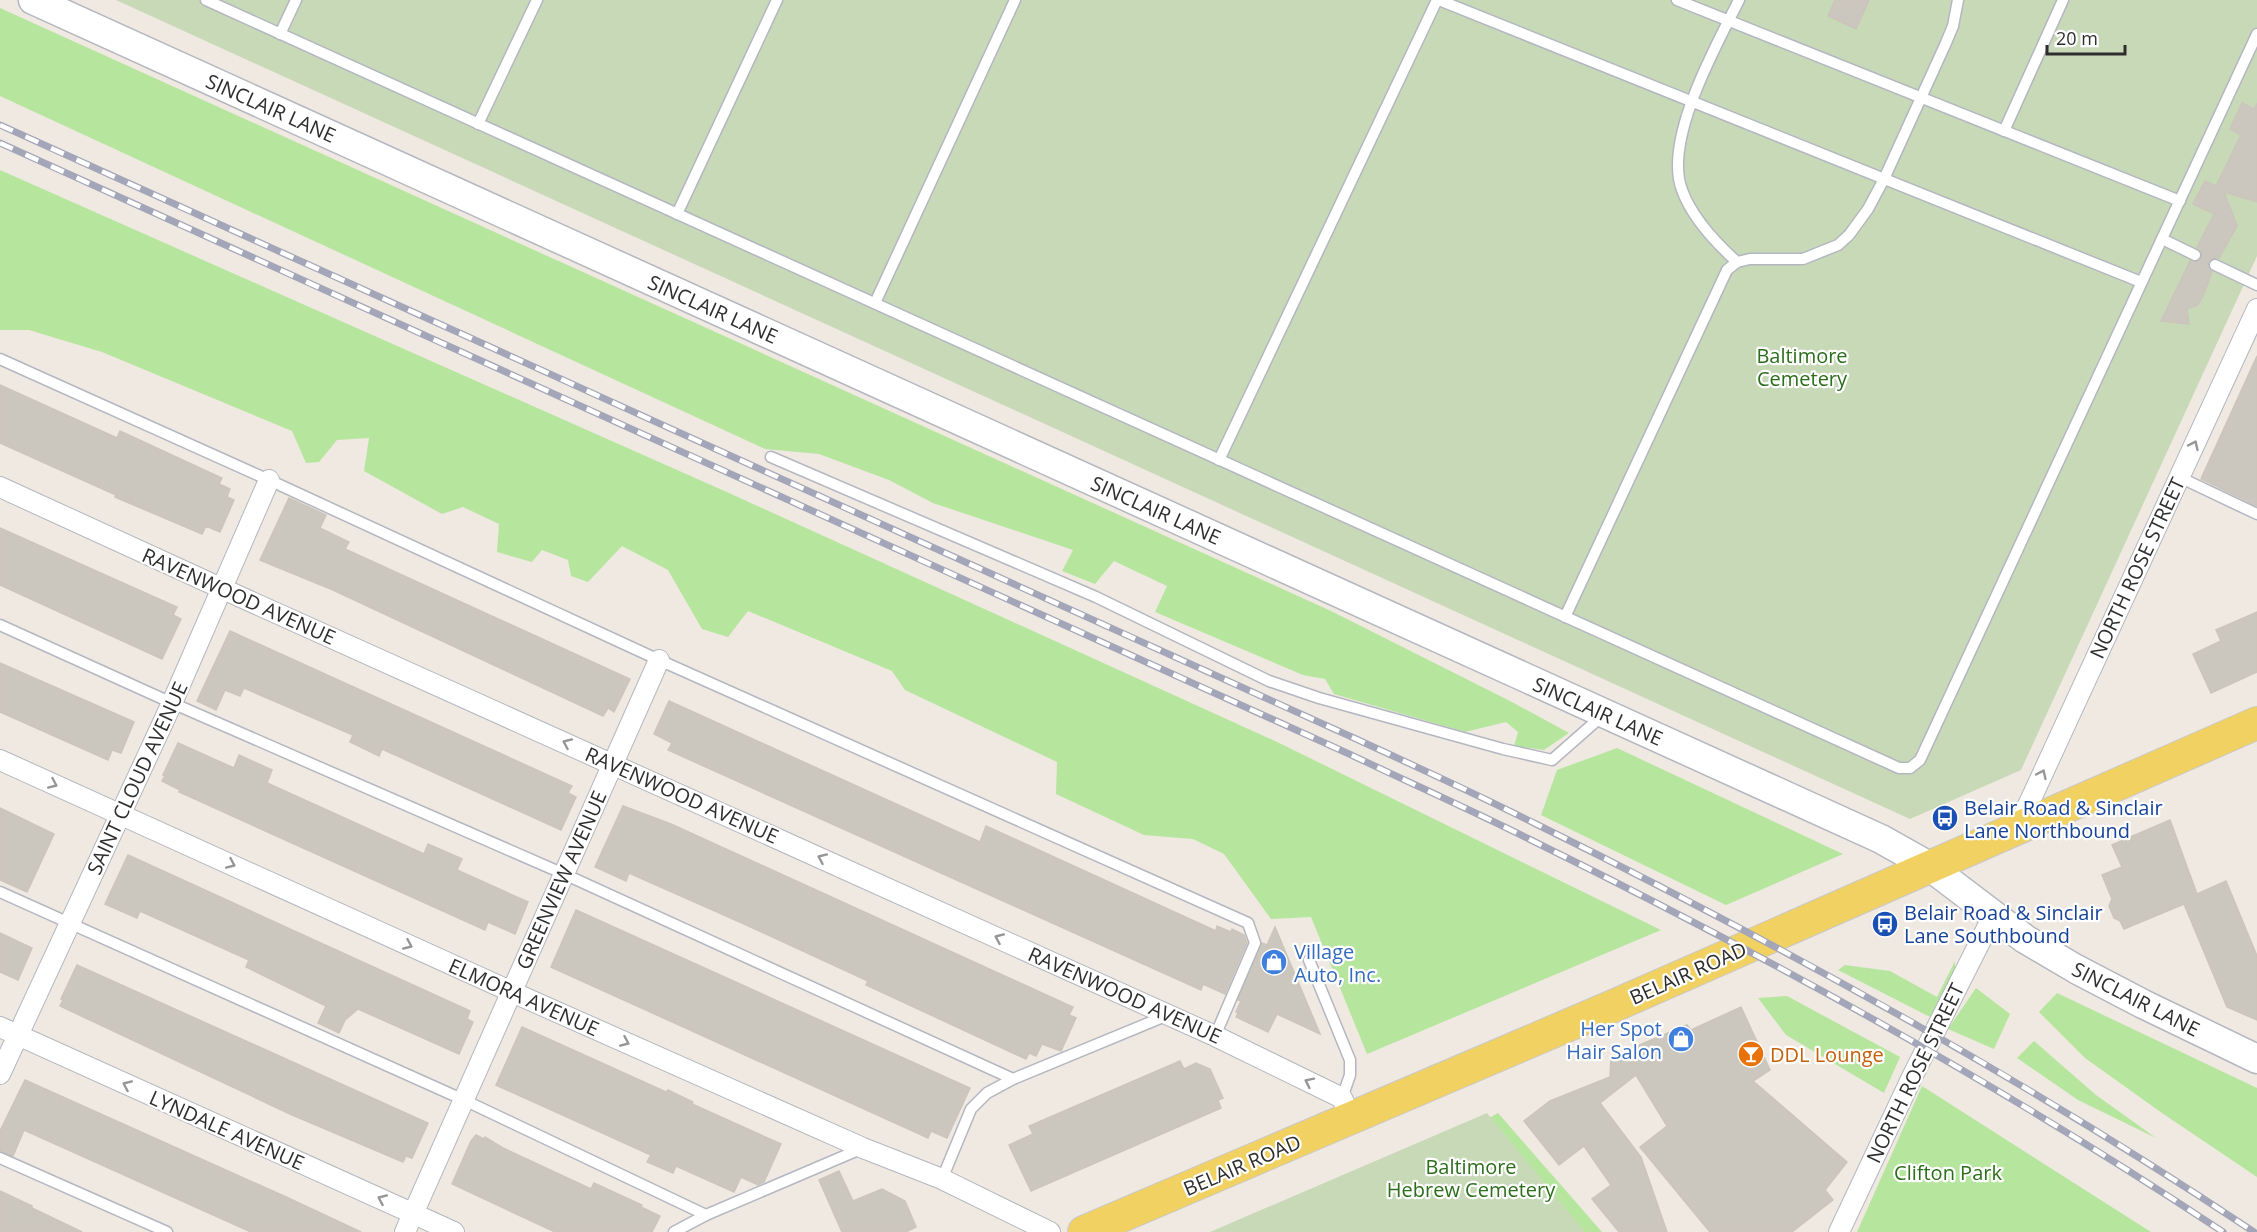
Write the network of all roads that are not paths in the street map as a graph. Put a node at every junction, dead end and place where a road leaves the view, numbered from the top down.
1 (33, 0) edge
2 (206, 0) edge
3 (296, 0) edge
4 (537, 0) edge
5 (777, 0) edge
6 (1015, 0) edge
7 (1438, 0) edge
8 (1677, 0) edge
9 (1738, 0) edge
10 (1958, 0) edge
11 (2063, 0) edge
12 (1728, 21) junction
13 (280, 34) junction
14 (2257, 34) edge
15 (1922, 98) junction
16 (1692, 102) junction
17 (478, 124) junction
18 (2004, 131) junction
19 (1884, 179) junction
20 (2180, 201) junction
21 (677, 214) junction
22 (2162, 239) junction
23 (2195, 255) dead end
24 (1737, 262) junction
25 (2215, 265) dead end
26 (2141, 282) junction
27 (2257, 285) edge
28 (875, 303) junction
29 (2257, 309) edge
30 (0, 359) edge
31 (771, 457) dead end
32 (1219, 460) junction
33 (2179, 477) junction
34 (269, 480) junction
35 (0, 487) edge
36 (2257, 514) edge
37 (223, 589) junction
38 (1565, 617) junction
39 (0, 625) edge
40 (659, 660) junction
41 (172, 703) junction
42 (1604, 714) junction
43 (2257, 723) edge
44 (0, 760) edge
45 (612, 763) junction
46 (121, 814) junction
47 (2018, 827) junction
48 (1929, 866) junction
49 (564, 874) junction
50 (0, 892) edge
51 (1993, 916) junction
52 (70, 923) junction
53 (1309, 960) dead end
54 (512, 992) junction
55 (1168, 1015) junction
56 (9, 1031) edge
57 (1215, 1036) junction
58 (2257, 1059) edge
59 (0, 1074) edge
60 (1014, 1080) junction
61 (464, 1100) junction
62 (1346, 1108) junction
63 (863, 1148) junction
64 (0, 1158) edge
65 (942, 1179) junction
66 (413, 1214) junction
67 (706, 1215) junction
68 (1100, 1229) edge
69 (167, 1232) edge
70 (405, 1232) edge
71 (454, 1232) edge
72 (674, 1232) edge
73 (1050, 1232) edge
74 (1839, 1232) edge

1 - 42 main road, SINCLAIR LANE
2 - 13 lane
3 - 13 lane
4 - 17 lane
5 - 21 lane
6 - 28 lane
7 - 16 lane
7 - 32 lane
8 - 12 lane
9 - 12 lane
10 - 15 lane
11 - 18 lane
12 - 15 lane
12 - 16 lane
13 - 17 lane
14 - 20 lane
15 - 18 lane
15 - 19 lane
16 - 19 lane
16 - 24 lane
17 - 21 lane
18 - 20 lane
19 - 24 lane
19 - 26 lane
20 - 22 lane
21 - 28 lane
22 - 23 lane
22 - 26 lane
24 - 38 lane
25 - 27 lane
26 - 38 lane
28 - 32 lane
33 -> 29 street, NORTH ROSE STREET
30 - 34 lane
31 - 42 lane
32 - 38 lane
33 - 36 lane
47 -> 33 street, NORTH ROSE STREET
34 - 37 street, SAINT CLOUD AVENUE
34 - 40 lane
35 - 37 street, RAVENWOOD AVENUE
37 - 41 street, SAINT CLOUD AVENUE
45 -> 37 street, RAVENWOOD AVENUE
39 - 41 lane
40 - 45 street, GREENVIEW AVENUE
40 - 57 lane
41 - 46 street, SAINT CLOUD AVENUE
41 - 49 lane
42 - 48 main road, SINCLAIR LANE
43 - 47 main road, BELAIR ROAD
44 -> 46 street, ELMORA AVENUE
45 - 49 street, GREENVIEW AVENUE
55 -> 45 street, RAVENWOOD AVENUE
46 - 52 street, SAINT CLOUD AVENUE
46 -> 54 street, ELMORA AVENUE
47 - 48 main road, BELAIR ROAD
48 - 51 main road, SINCLAIR LANE
48 - 62 main road, BELAIR ROAD
49 - 54 street, GREENVIEW AVENUE
49 - 60 lane
50 - 52 lane
51 - 58 main road, SINCLAIR LANE
51 - 74 street, NORTH ROSE STREET
52 - 56 street, SAINT CLOUD AVENUE
52 - 61 lane
53 - 62 lane
54 - 61 street, GREENVIEW AVENUE
54 -> 63 street, ELMORA AVENUE
55 - 57 street, RAVENWOOD AVENUE
55 - 60 lane
56 - 59 street, SAINT CLOUD AVENUE
66 -> 56 street, LYNDALE AVENUE
62 -> 57 street, RAVENWOOD AVENUE
60 - 65 lane
61 - 66 street, GREENVIEW AVENUE
61 - 67 lane
62 - 68 main road, BELAIR ROAD
63 - 65 street, ELMORA AVENUE
63 - 67 lane
64 - 69 lane
65 - 73 street, ELMORA AVENUE
66 - 70 street, GREENVIEW AVENUE
66 - 71 street, LYNDALE AVENUE
67 - 72 lane

